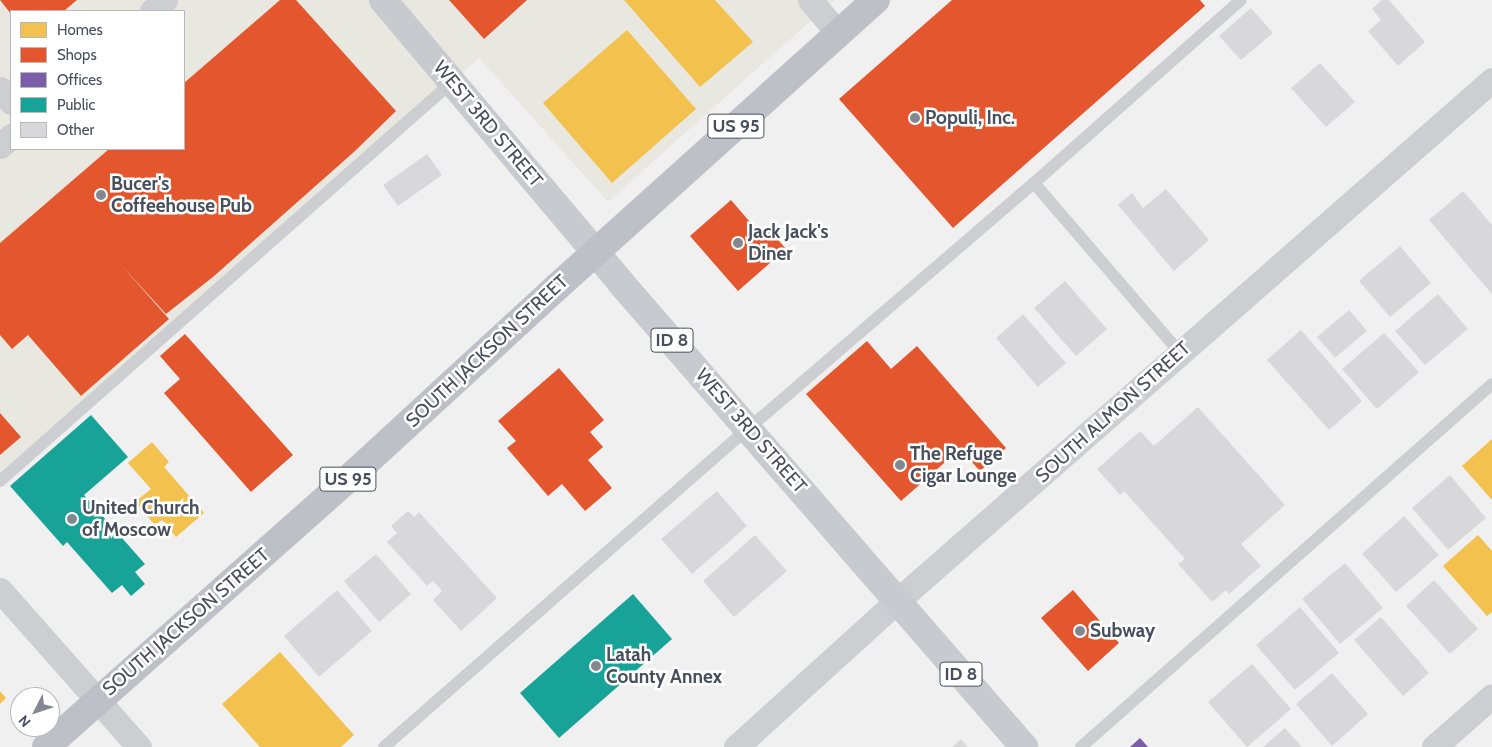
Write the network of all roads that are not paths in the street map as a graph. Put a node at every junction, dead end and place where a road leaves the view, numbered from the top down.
1 (165, 0) edge
2 (383, 0) edge
3 (810, 0) edge
4 (876, 0) edge
5 (1242, 0) edge
6 (153, 10) edge
7 (838, 32) junction
8 (1492, 80) edge
9 (452, 82) junction
10 (0, 89) edge
11 (10, 101) edge
12 (10, 137) edge
13 (0, 146) edge
14 (1034, 183) junction
15 (595, 252) junction
16 (1180, 352) junction
17 (1492, 384) edge
18 (749, 428) junction
19 (0, 481) edge
20 (0, 590) edge
21 (897, 601) junction
22 (1492, 696) edge
23 (97, 701) junction
24 (46, 747) edge
25 (139, 747) edge
26 (384, 747) edge
27 (736, 747) edge
28 (1024, 747) edge
29 (1081, 747) edge
30 (1434, 747) edge

1 - 6 street
2 - 9 main road, WEST 3RD STREET / ID 8
3 - 7 street
4 - 7 highway, SOUTH JACKSON STREET / US 95
5 - 14 lane
7 - 15 highway, SOUTH JACKSON STREET / US 95
8 - 16 street, SOUTH ALMON STREET
9 - 15 main road, WEST 3RD STREET / ID 8
9 - 19 lane
10 - 11 street
12 - 13 street
14 - 16 lane
14 - 18 lane
15 - 18 main road, WEST 3RD STREET / ID 8
15 - 23 highway, SOUTH JACKSON STREET / US 95
16 - 21 street, SOUTH ALMON STREET
17 - 29 lane
18 - 21 main road, WEST 3RD STREET / ID 8
18 - 26 lane
20 - 23 street
21 - 27 street, SOUTH ALMON STREET
21 - 28 main road, WEST 3RD STREET / ID 8
22 - 30 street
23 - 24 highway, US 95
23 - 25 street

